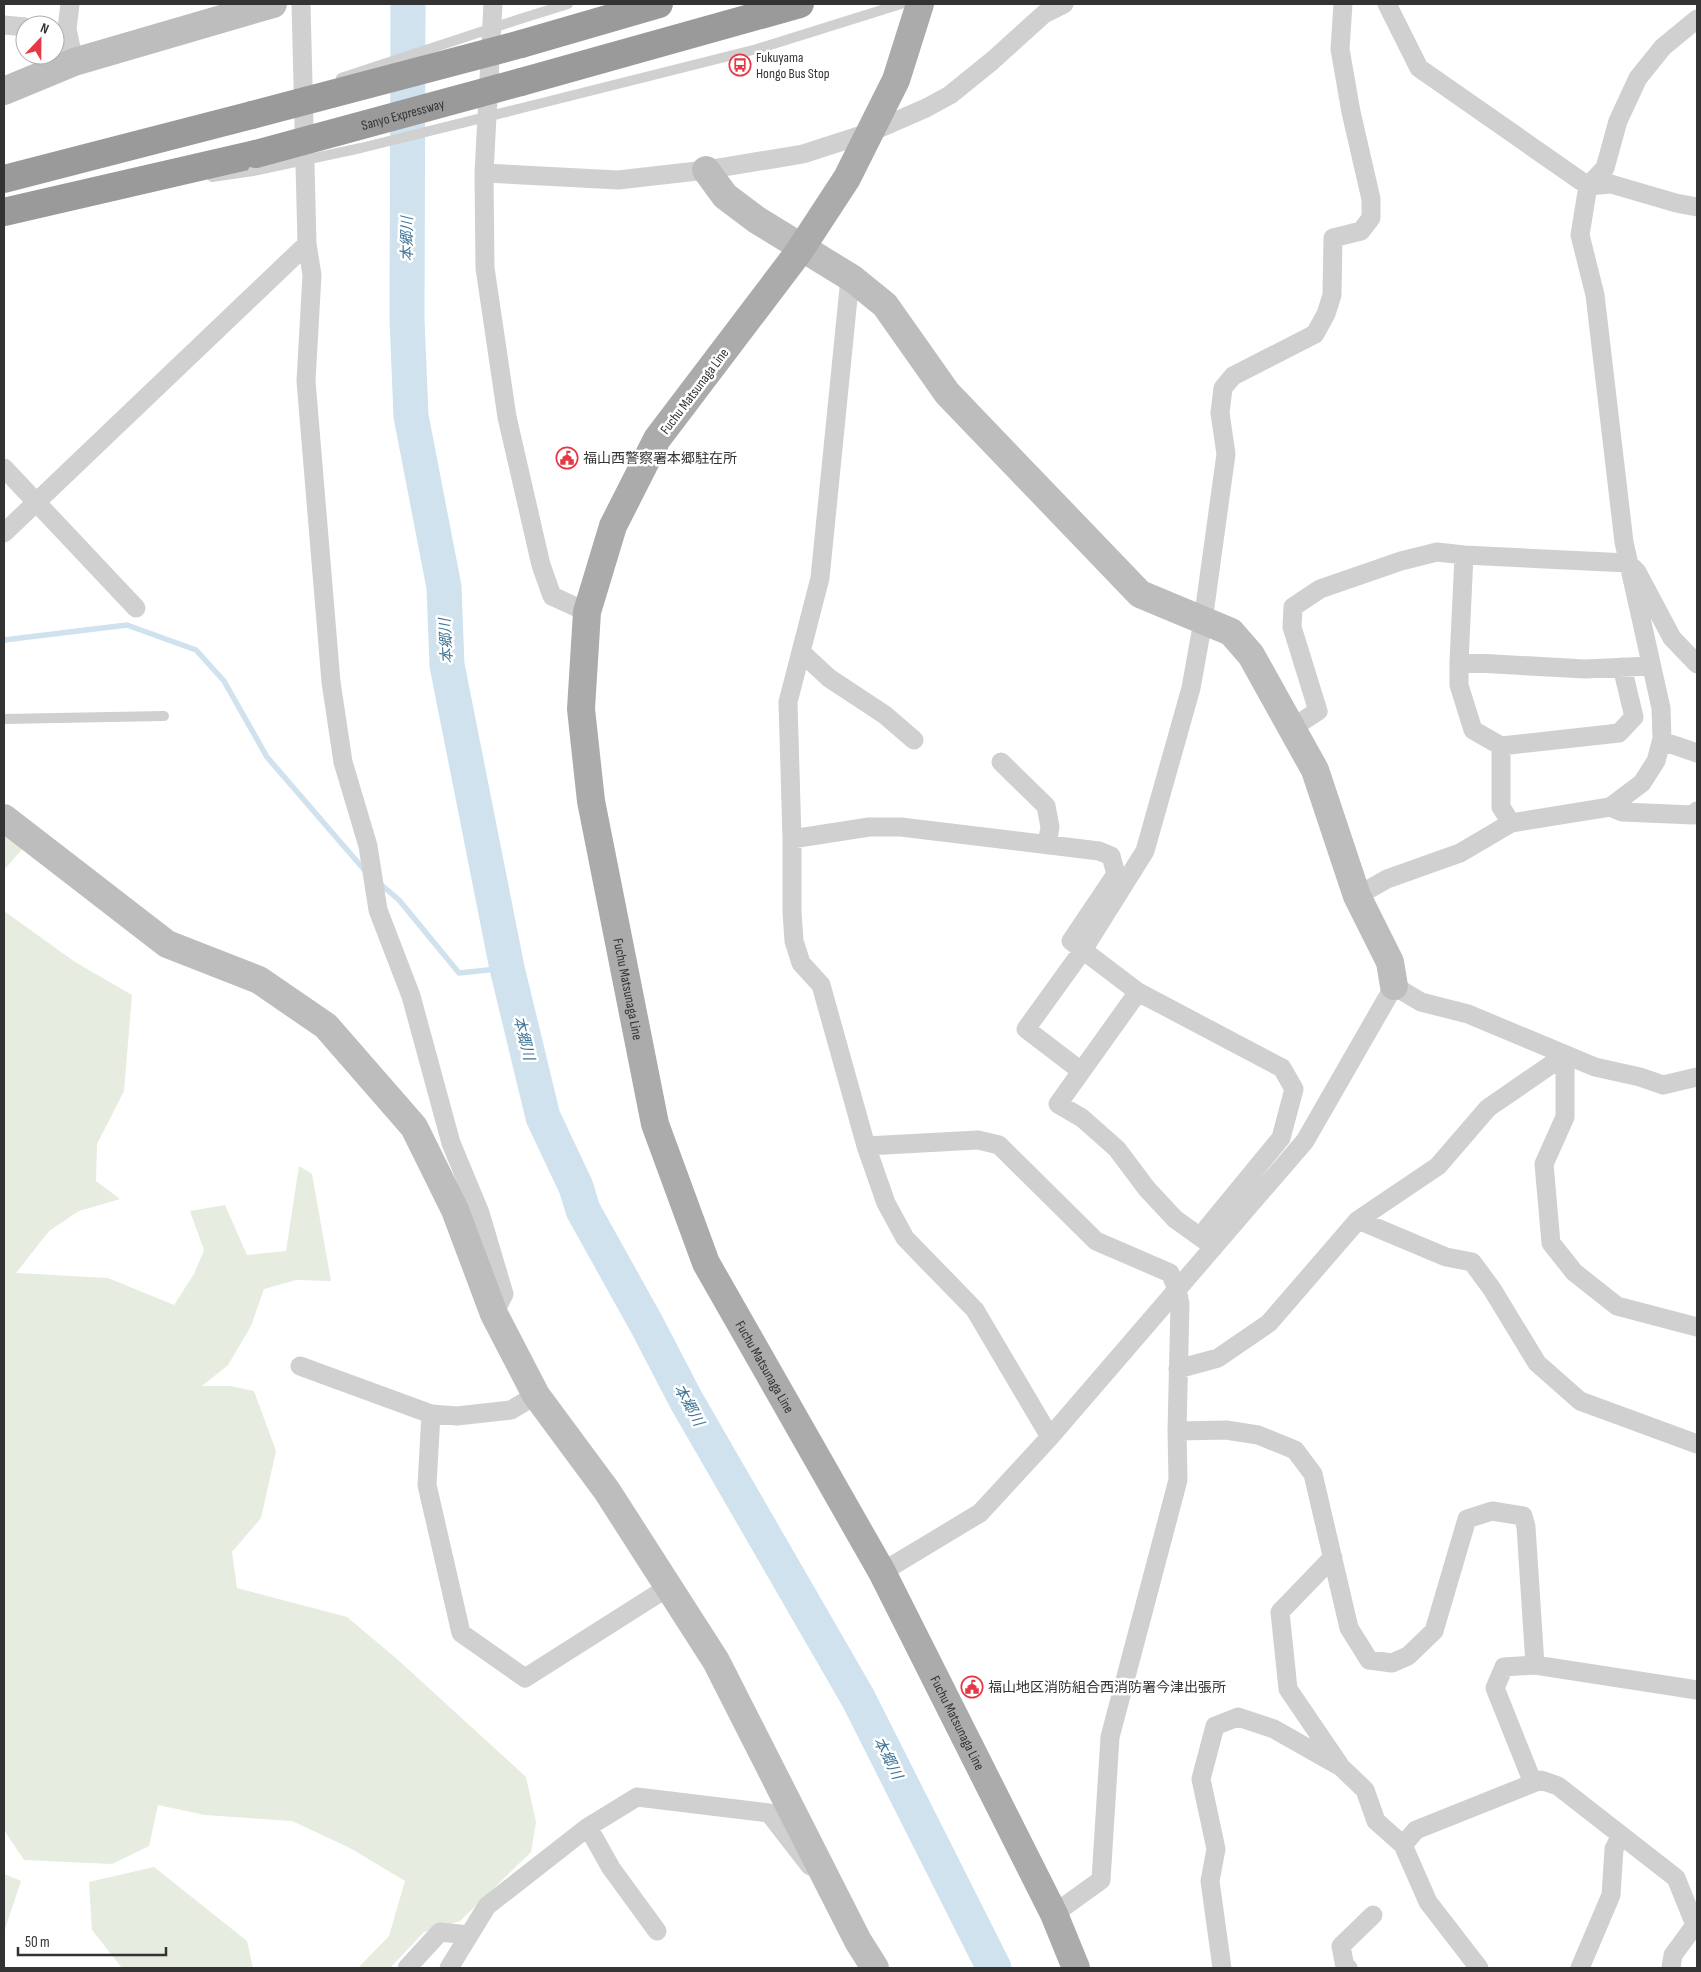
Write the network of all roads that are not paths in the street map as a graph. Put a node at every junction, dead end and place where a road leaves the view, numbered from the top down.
1 (70, 4) edge
2 (273, 4) edge
3 (302, 4) edge
4 (493, 4) edge
5 (568, 4) edge
6 (659, 4) edge
7 (800, 4) edge
8 (907, 4) edge
9 (1064, 4) edge
10 (1343, 4) edge
11 (1387, 4) edge
12 (65, 18) edge
13 (1697, 19) edge
14 (520, 31) junction
15 (65, 39) edge
16 (74, 62) junction
17 (330, 82) dead end
18 (311, 88) dead end
19 (4, 90) edge
20 (253, 111) junction
21 (871, 132) junction
22 (254, 162) junction
23 (706, 170) junction
24 (484, 172) junction
25 (205, 178) dead end
26 (4, 179) edge
27 (186, 181) dead end
28 (1588, 186) junction
29 (44, 202) junction
30 (1697, 207) edge
31 (4, 212) edge
32 (307, 244) junction
33 (803, 246) junction
34 (283, 266) junction
35 (312, 275) junction
36 (854, 278) junction
37 (4, 468) edge
38 (37, 503) junction
39 (4, 533) edge
40 (1464, 555) junction
41 (1628, 563) junction
42 (136, 608) dead end
43 (587, 612) junction
44 (1203, 621) junction
45 (801, 652) junction
46 (1459, 662) junction
47 (1697, 664) edge
48 (1651, 666) junction
49 (1624, 673) junction
50 (164, 716) dead end
51 (4, 719) edge
52 (1292, 728) junction
53 (914, 740) dead end
54 (1662, 741) junction
55 (1501, 746) junction
56 (1697, 753) edge
57 (1001, 762) dead end
58 (1610, 807) junction
59 (1697, 811) edge
60 (4, 818) edge
61 (1511, 823) junction
62 (792, 839) junction
63 (1047, 845) junction
64 (1357, 896) junction
65 (1083, 950) junction
66 (1394, 986) junction
67 (1138, 992) junction
68 (1565, 1055) junction
69 (1081, 1071) junction
70 (1697, 1078) edge
71 (866, 1146) junction
72 (1358, 1220) junction
73 (1214, 1247) junction
74 (1177, 1289) junction
75 (494, 1314) junction
76 (1697, 1327) edge
77 (300, 1366) dead end
78 (1178, 1369) junction
79 (536, 1395) junction
80 (431, 1414) junction
81 (1177, 1431) junction
82 (1050, 1437) junction
83 (1697, 1444) edge
84 (1333, 1557) junction
85 (882, 1572) junction
86 (670, 1586) junction
87 (1535, 1665) junction
88 (1697, 1690) edge
89 (1341, 1767) junction
90 (1533, 1783) junction
91 (588, 1827) junction
92 (1621, 1836) junction
93 (1403, 1845) junction
94 (837, 1900) junction
95 (1054, 1914) junction
96 (1373, 1915) dead end
97 (1696, 1926) edge
98 (657, 1931) dead end
99 (469, 1935) junction
100 (1670, 1964) edge
101 (407, 1968) edge
102 (449, 1968) edge
103 (875, 1968) edge
104 (1076, 1968) edge
105 (1222, 1968) edge
106 (1348, 1968) edge
107 (1479, 1968) edge
108 (1580, 1968) edge

1 - 12 street
2 - 16 street
3 - 32 street
4 - 24 street
5 - 14 lane
6 - 14 highway
7 - 22 highway, Sanyo Expressway, bridge
8 - 21 main road, Fuchu Matsunaga Line
8 - 22 lane, bridge
9 - 21 street
10 - 44 street
11 - 28 street
13 - 28 street
14 - 17 lane, bridge
14 - 20 highway, bridge
15 - 16 street
16 - 19 street
18 - 20 lane
20 - 26 highway
21 - 23 street
21 - 33 main road, Fuchu Matsunaga Line
22 - 25 lane
22 - 29 highway, Sanyo Expressway
23 - 24 street
23 - 33 street
24 - 43 street
27 - 29 lane
28 - 30 street
28 - 41 street
29 - 31 highway, Sanyo Expressway
32 - 34 street
32 - 35 street
33 - 36 street
33 - 43 main road, Fuchu Matsunaga Line
34 - 35 street
34 - 38 street
35 - 75 street
36 - 44 street
36 - 45 street
37 - 38 street
38 - 39 street
38 - 42 street
40 - 41 street
40 - 46 street
40 - 52 street
41 - 47 street
41 - 48 street
43 - 85 main road, Fuchu Matsunaga Line
44 - 52 street
44 - 65 street
45 - 53 street
45 - 62 street
46 - 49 street
46 - 55 street
48 - 49 street
48 - 54 street
49 - 55 street
50 - 51 lane
52 - 64 street
54 - 56 street
54 - 58 street
55 - 61 street
57 - 63 street
58 - 59 street
58 - 61 street
60 - 75 street
61 - 64 street
62 - 63 street
62 - 71 street
63 - 65 street
64 - 66 street
65 - 67 street
65 - 69 street
66 - 68 street
66 - 73 street
67 - 69 street
67 - 73 street
68 - 70 street
68 - 72 street
68 - 76 street
69 - 73 street
71 - 74 street
71 - 82 street
72 - 78 street
72 - 83 street
73 - 74 street
74 - 78 street
74 - 82 street
75 - 79 street
77 - 80 street
78 - 81 street
79 - 80 street
79 - 86 street
80 - 86 street
81 - 84 street
81 - 95 street
82 - 85 street
84 - 87 street
84 - 89 street
85 - 95 main road, Fuchu Matsunaga Line
86 - 94 street
87 - 88 street
87 - 90 street
89 - 93 street
89 - 105 street
90 - 92 street
90 - 93 street
91 - 94 street
91 - 98 street
91 - 99 street
92 - 97 street
92 - 108 street
93 - 107 street
94 - 103 street
95 - 104 main road, Fuchu Matsunaga Line
96 - 106 street
97 - 100 street
99 - 101 street
99 - 102 street

